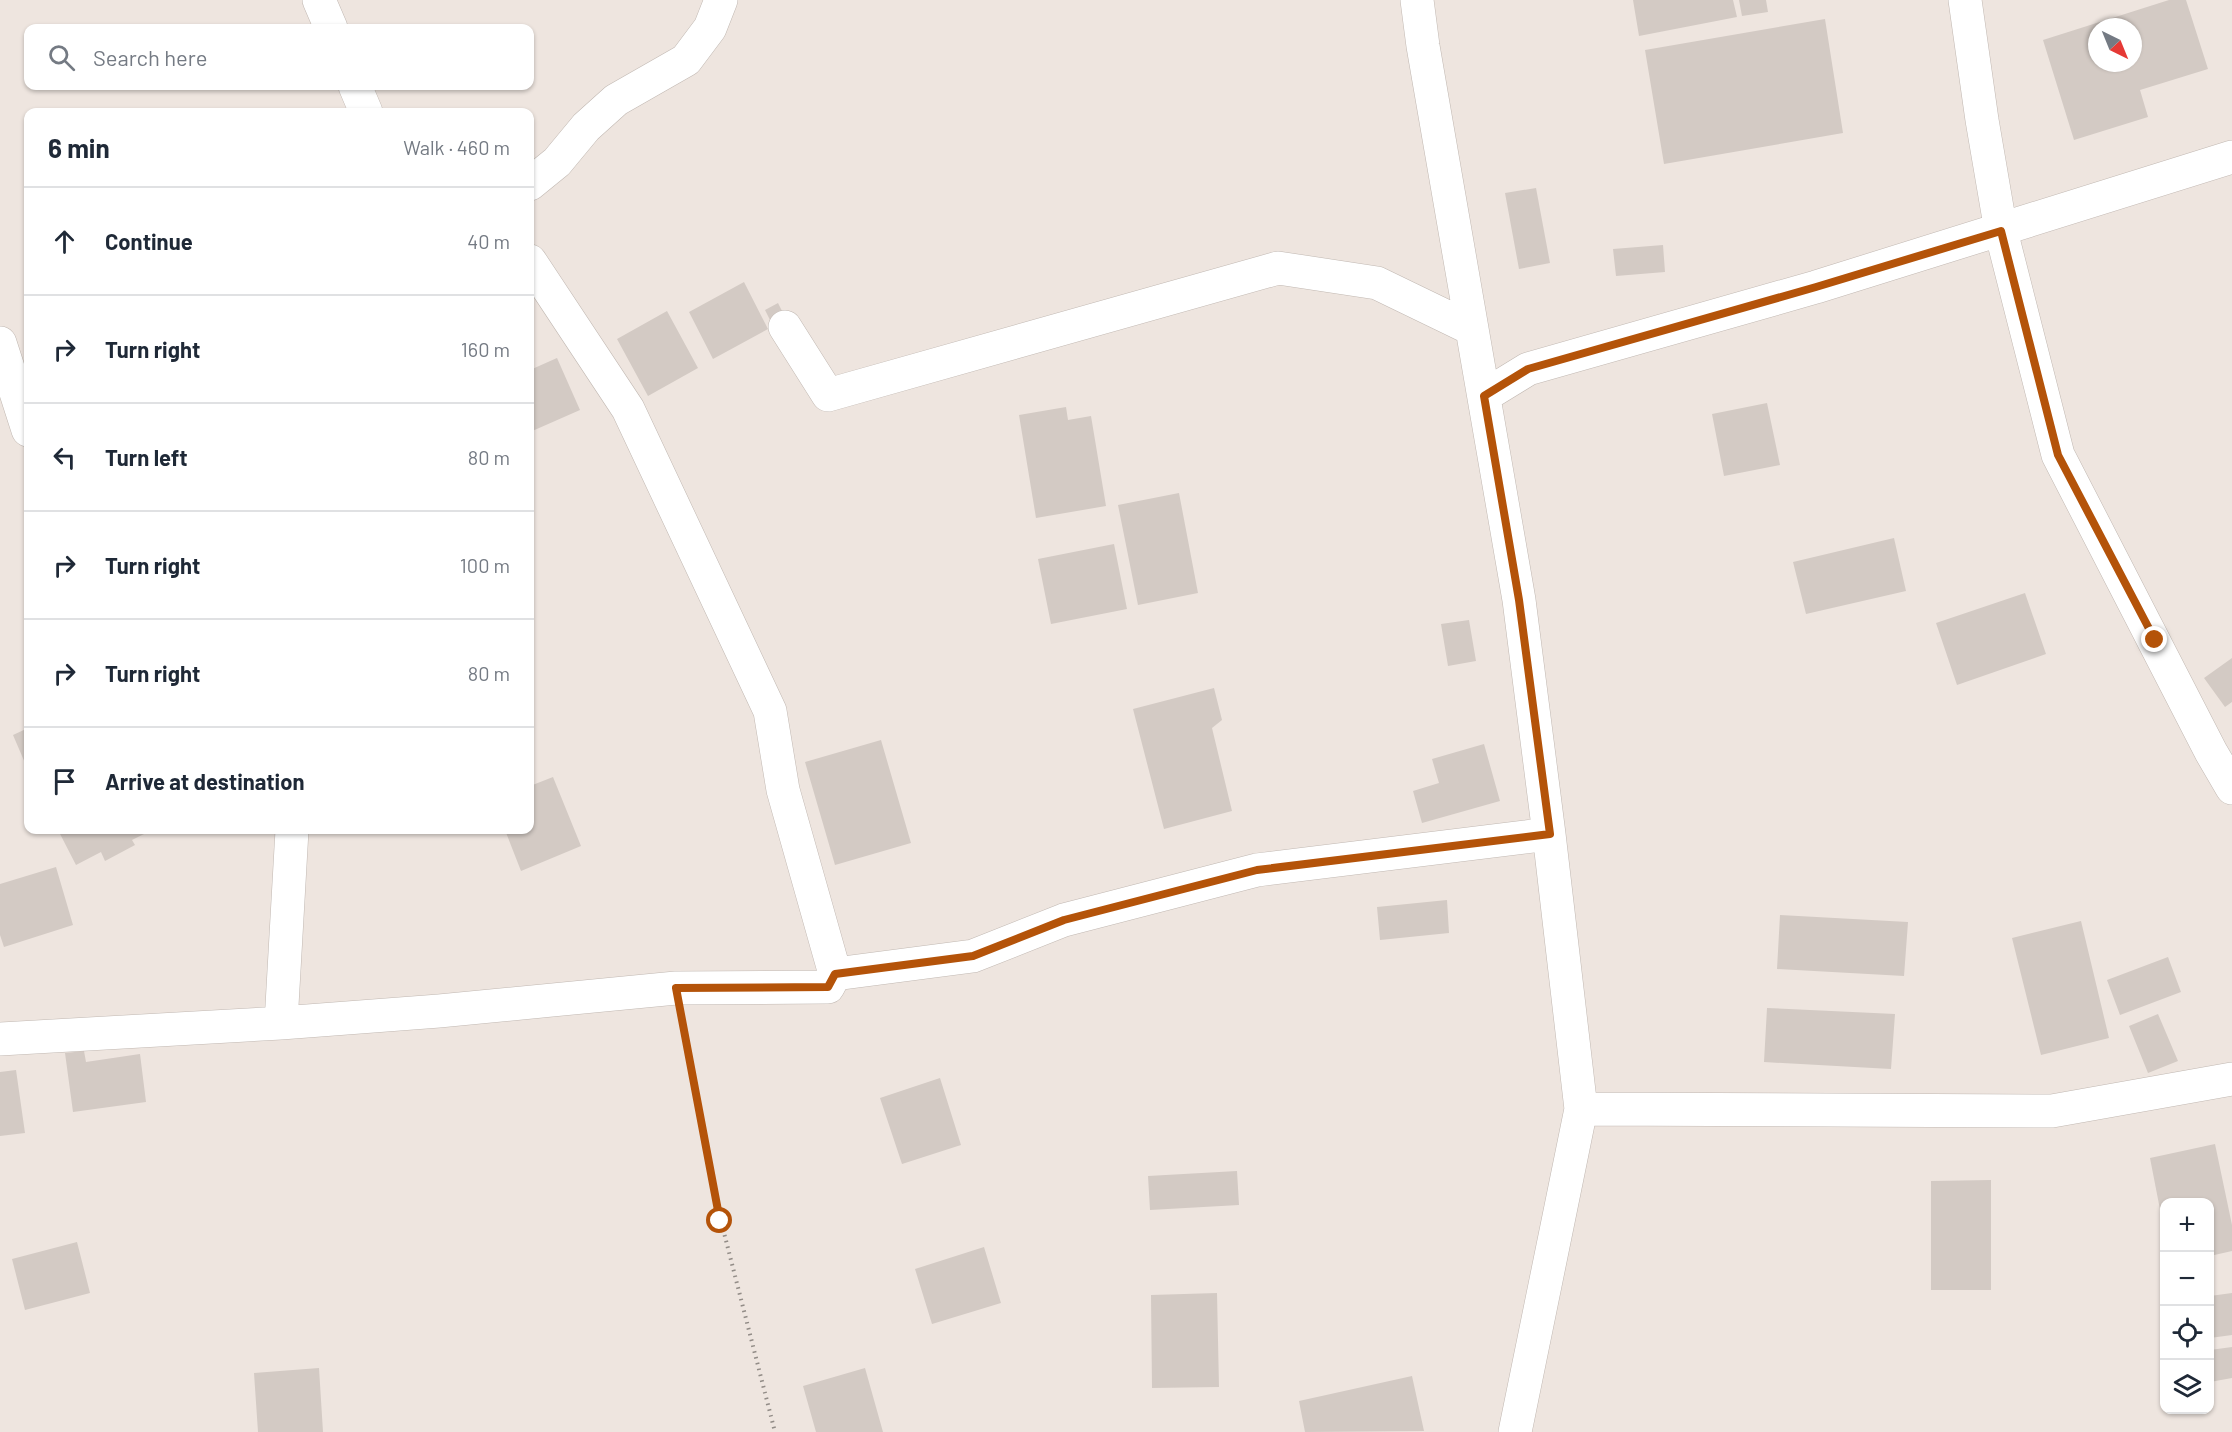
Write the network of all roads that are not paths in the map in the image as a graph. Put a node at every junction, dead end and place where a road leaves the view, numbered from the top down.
1 (319, 0) edge
2 (721, 0) edge
3 (1417, 0) edge
4 (1965, 0) edge
5 (329, 24) edge
6 (357, 90) edge
7 (364, 108) edge
8 (2232, 157) edge
9 (534, 181) edge
10 (2001, 231) junction
11 (534, 267) edge
12 (784, 327) dead end
13 (1472, 329) junction
14 (0, 343) edge
15 (1484, 396) junction
16 (24, 412) edge
17 (2232, 788) edge
18 (292, 834) edge
19 (1550, 834) junction
20 (835, 974) junction
21 (281, 1023) junction
22 (0, 1039) edge
23 (2232, 1079) edge
24 (1581, 1109) junction
25 (1515, 1432) edge

1 - 5 street
2 - 9 street
3 - 13 street
4 - 10 street
6 - 7 street
8 - 10 street
10 - 15 street
10 - 17 street
11 - 20 street
12 - 13 street
13 - 15 street
14 - 16 street
15 - 19 street
18 - 21 street
19 - 20 street
19 - 24 street
20 - 21 street
21 - 22 street
23 - 24 street
24 - 25 street

